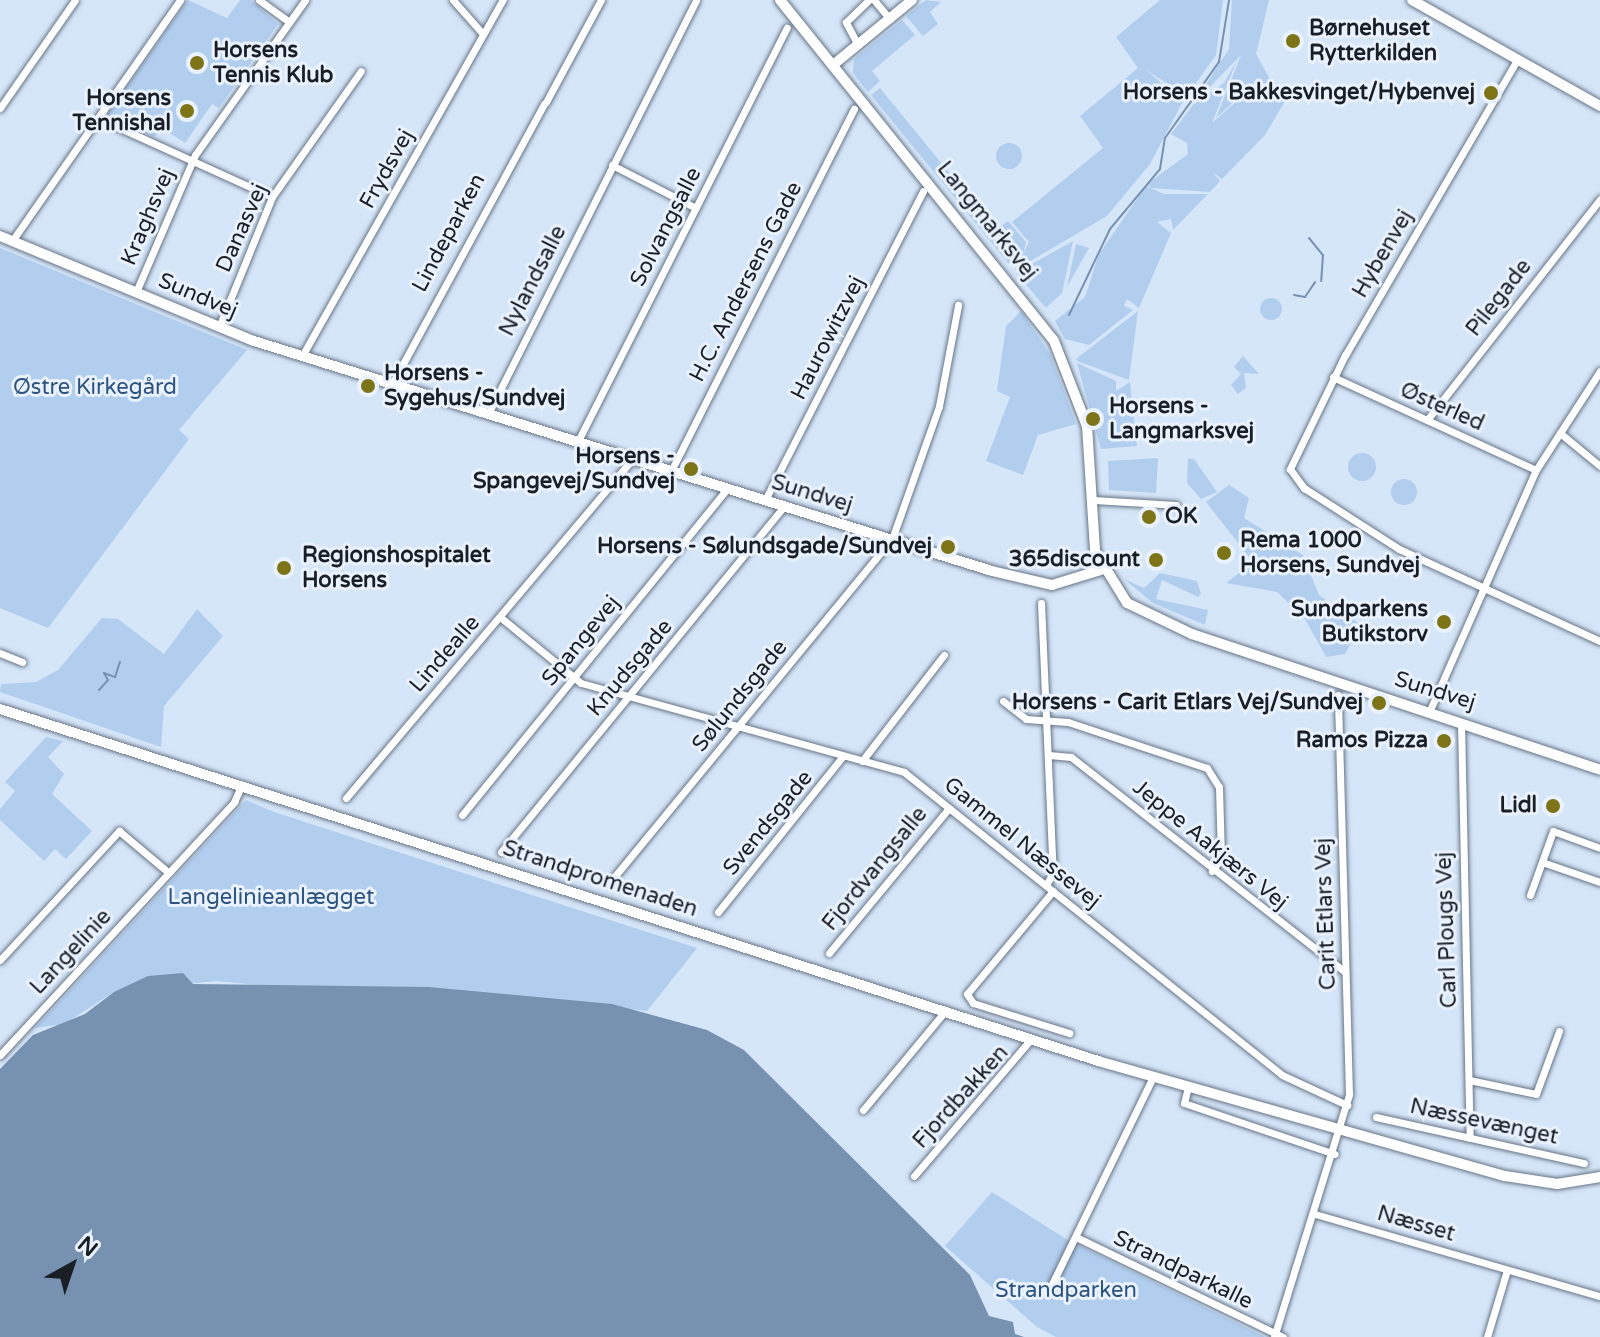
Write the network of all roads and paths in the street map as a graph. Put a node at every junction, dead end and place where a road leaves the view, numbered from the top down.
1 (75, 0) edge
2 (180, 0) edge
3 (259, 0) edge
4 (305, 0) edge
5 (453, 0) edge
6 (503, 0) edge
7 (601, 0) edge
8 (696, 0) edge
9 (780, 0) edge
10 (872, 0) edge
11 (912, 0) edge
12 (1412, 0) edge
13 (890, 19) junction
14 (288, 21) junction
15 (787, 28) dead end
16 (483, 34) junction
17 (858, 45) junction
18 (1517, 60) junction
19 (833, 65) junction
20 (361, 71) dead end
21 (1600, 106) edge
22 (0, 108) edge
23 (854, 109) dead end
24 (98, 118) junction
25 (192, 161) junction
26 (612, 165) junction
27 (923, 191) dead end
28 (272, 197) junction
29 (1600, 199) edge
30 (696, 208) junction
31 (0, 236) edge
32 (12, 241) junction
33 (136, 292) junction
34 (958, 305) dead end
35 (219, 327) junction
36 (302, 356) junction
37 (1600, 371) edge
38 (1333, 377) junction
39 (392, 384) junction
40 (488, 414) junction
41 (1427, 420) junction
42 (1560, 433) junction
43 (578, 441) junction
44 (632, 459) junction
45 (1600, 466) edge
46 (1536, 470) junction
47 (671, 471) junction
48 (727, 489) junction
49 (765, 500) junction
50 (1093, 500) junction
51 (1176, 505) dead end
52 (784, 506) junction
53 (892, 539) junction
54 (1101, 570) junction
55 (1481, 592) junction
56 (1041, 603) dead end
57 (500, 617) junction
58 (1600, 641) edge
59 (0, 653) edge
60 (944, 655) dead end
61 (22, 662) dead end
62 (574, 679) junction
63 (1338, 695) dead end
64 (631, 696) junction
65 (1003, 701) dead end
66 (0, 709) edge
67 (1430, 710) junction
68 (1047, 720) junction
69 (1462, 721) junction
70 (738, 726) junction
71 (1049, 755) junction
72 (843, 756) junction
73 (862, 761) junction
74 (1600, 770) edge
75 (241, 786) junction
76 (346, 798) dead end
77 (949, 808) junction
78 (462, 815) dead end
79 (1600, 848) edge
80 (501, 852) dead end
81 (1542, 862) junction
82 (1212, 871) junction
83 (169, 873) junction
84 (615, 876) dead end
85 (1600, 882) edge
86 (1050, 888) junction
87 (1530, 895) dead end
88 (718, 912) dead end
89 (829, 953) dead end
90 (0, 960) edge
91 (1345, 972) junction
92 (946, 1010) junction
93 (1559, 1031) dead end
94 (1069, 1033) dead end
95 (1031, 1039) junction
96 (0, 1055) edge
97 (1153, 1077) junction
98 (1469, 1080) junction
99 (1188, 1087) junction
100 (1347, 1105) junction
101 (863, 1110) dead end
102 (1376, 1117) dead end
103 (1342, 1131) junction
104 (1470, 1138) junction
105 (1335, 1154) junction
106 (1584, 1163) dead end
107 (914, 1176) dead end
108 (1600, 1177) edge
109 (1315, 1214) junction
110 (1076, 1237) junction
111 (1507, 1270) junction
112 (1052, 1284) dead end
113 (1600, 1296) edge
114 (1277, 1336) edge
115 (1487, 1337) edge

1 - 22 street
2 - 24 street
3 - 14 street
4 - 14 street, Kraghsvej
5 - 16 street
6 - 16 street, Frydsvej
7 - 39 street, Lindeparken
8 - 26 street, Nylandsalle
9 - 19 street, Langmarksvej
10 - 13 street
10 - 17 street
11 - 13 street
12 - 18 street
13 - 17 street
14 - 25 street, Kraghsvej
15 - 30 street, Solvangsalle
16 - 36 street, Frydsvej
17 - 19 street
18 - 21 street
18 - 38 street, Hybenvej
19 - 50 street, Langmarksvej
20 - 28 street, Danasvej
23 - 47 street, H.C. Andersens Gade
24 - 25 street
24 - 32 street
25 - 28 street
25 - 33 street, Kraghsvej
26 - 30 street
26 - 40 street, Nylandsalle
27 - 49 street, Haurowitzvej
28 - 35 street, Danasvej
29 - 41 street, Pilegade
30 - 43 street, Solvangsalle
31 - 32 street, Sundvej
32 - 33 street, Sundvej
33 - 35 street, Sundvej
34 - 53 street
35 - 36 street, Sundvej
36 - 39 street, Sundvej
37 - 42 street
38 - 41 street, Østerled
38 - 55 street, Hybenvej
39 - 40 street, Sundvej
40 - 43 street, Sundvej
41 - 46 street, Østerled
42 - 45 street
42 - 46 street
43 - 44 street, Sundvej
44 - 47 street, Sundvej
44 - 57 street, Lindealle
46 - 55 street
47 - 48 street, Sundvej
48 - 49 street, Sundvej
48 - 62 street, Spangevej
49 - 52 street, Sundvej
50 - 51 street
50 - 54 street, Langmarksvej
52 - 53 street, Sundvej
52 - 64 street, Knudsgade
53 - 54 street, Sundvej
53 - 70 street, Sølundsgade
54 - 67 street, Sundvej
55 - 58 street
55 - 67 street
56 - 68 street
57 - 62 street
57 - 76 street, Lindealle
59 - 61 street
60 - 73 street
62 - 64 street, Gammel Næssevej
62 - 78 street, Spangevej
63 - 91 street, Carit Etlars Vej
64 - 70 street, Gammel Næssevej
64 - 80 street, Knudsgade
65 - 68 street
66 - 75 street, Strandpromenaden
67 - 69 street, Sundvej
68 - 71 street
68 - 82 street
69 - 74 street, Sundvej
69 - 98 street, Carl Plougs Vej
70 - 72 street, Gammel Næssevej
70 - 84 street, Sølundsgade
71 - 82 street, Jeppe Aakjærs Vej
71 - 86 street
72 - 73 street, Gammel Næssevej
72 - 88 street, Svendsgade
73 - 77 street, Gammel Næssevej
75 - 83 street, Langelinie
75 - 92 street, Strandpromenaden
77 - 86 street, Gammel Næssevej
77 - 89 street, Fjordvangsalle
79 - 81 street
81 - 85 street
81 - 87 street
82 - 91 street, Jeppe Aakjærs Vej
83 - 90 street
83 - 96 street, Langelinie
86 - 94 street
86 - 100 street, Gammel Næssevej
91 - 100 street, Carit Etlars Vej
92 - 95 street, Strandpromenaden
92 - 101 street
93 - 98 street
95 - 97 street, Strandpromenaden
95 - 107 street, Fjordbakken
97 - 99 street, Strandpromenaden
97 - 110 street
98 - 104 street, Carl Plougs Vej
99 - 103 street, Strandpromenaden
99 - 105 street
100 - 103 street, Carit Etlars Vej
102 - 104 street, Næssevænget
103 - 105 street
103 - 108 street, Strandpromenaden
104 - 106 street, Næssevænget
105 - 109 street
109 - 111 street, Næsset
109 - 114 street
110 - 112 street
110 - 114 street, Strandparkalle
111 - 113 street, Næsset
111 - 115 street

